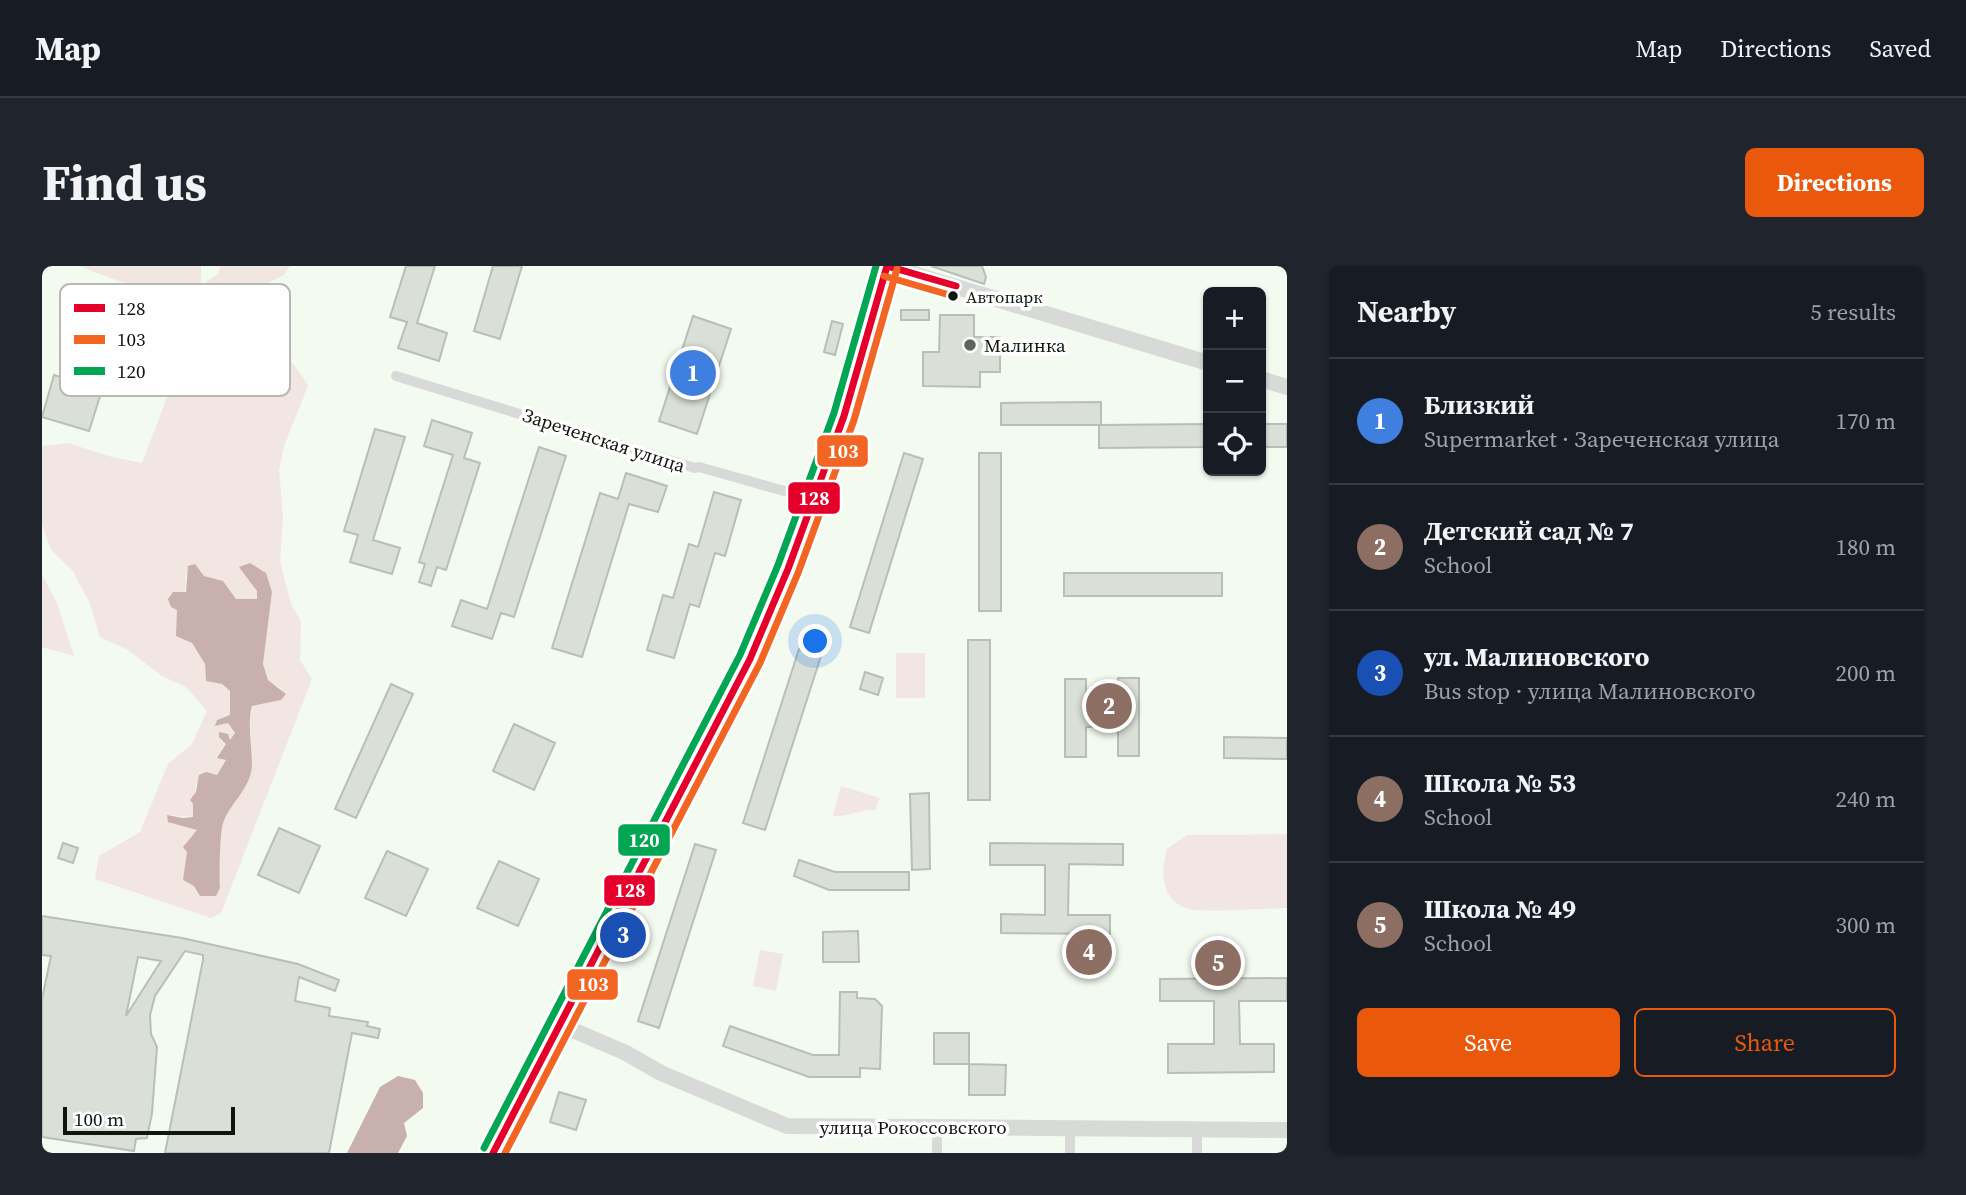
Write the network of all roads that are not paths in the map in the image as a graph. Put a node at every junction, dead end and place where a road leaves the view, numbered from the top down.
1 (887, 266) edge
2 (1203, 361) edge
3 (396, 376) dead end
4 (1266, 381) edge
5 (1287, 387) edge
6 (813, 499) junction
7 (561, 1025) junction
8 (937, 1127) junction
9 (1070, 1128) junction
10 (1197, 1130) junction
11 (1287, 1130) edge
12 (494, 1153) edge
13 (937, 1153) edge
14 (1070, 1153) edge
15 (1197, 1153) edge

1 - 2 street
1 - 6 street
3 - 6 street, Зареченская улица
4 - 5 street
6 - 7 street
7 - 8 street, улица Рокоссовского
7 - 12 street
8 - 9 street, улица Рокоссовского
8 - 13 street
9 - 10 street, улица Рокоссовского
9 - 14 street
10 - 11 street, улица Рокоссовского
10 - 15 street

